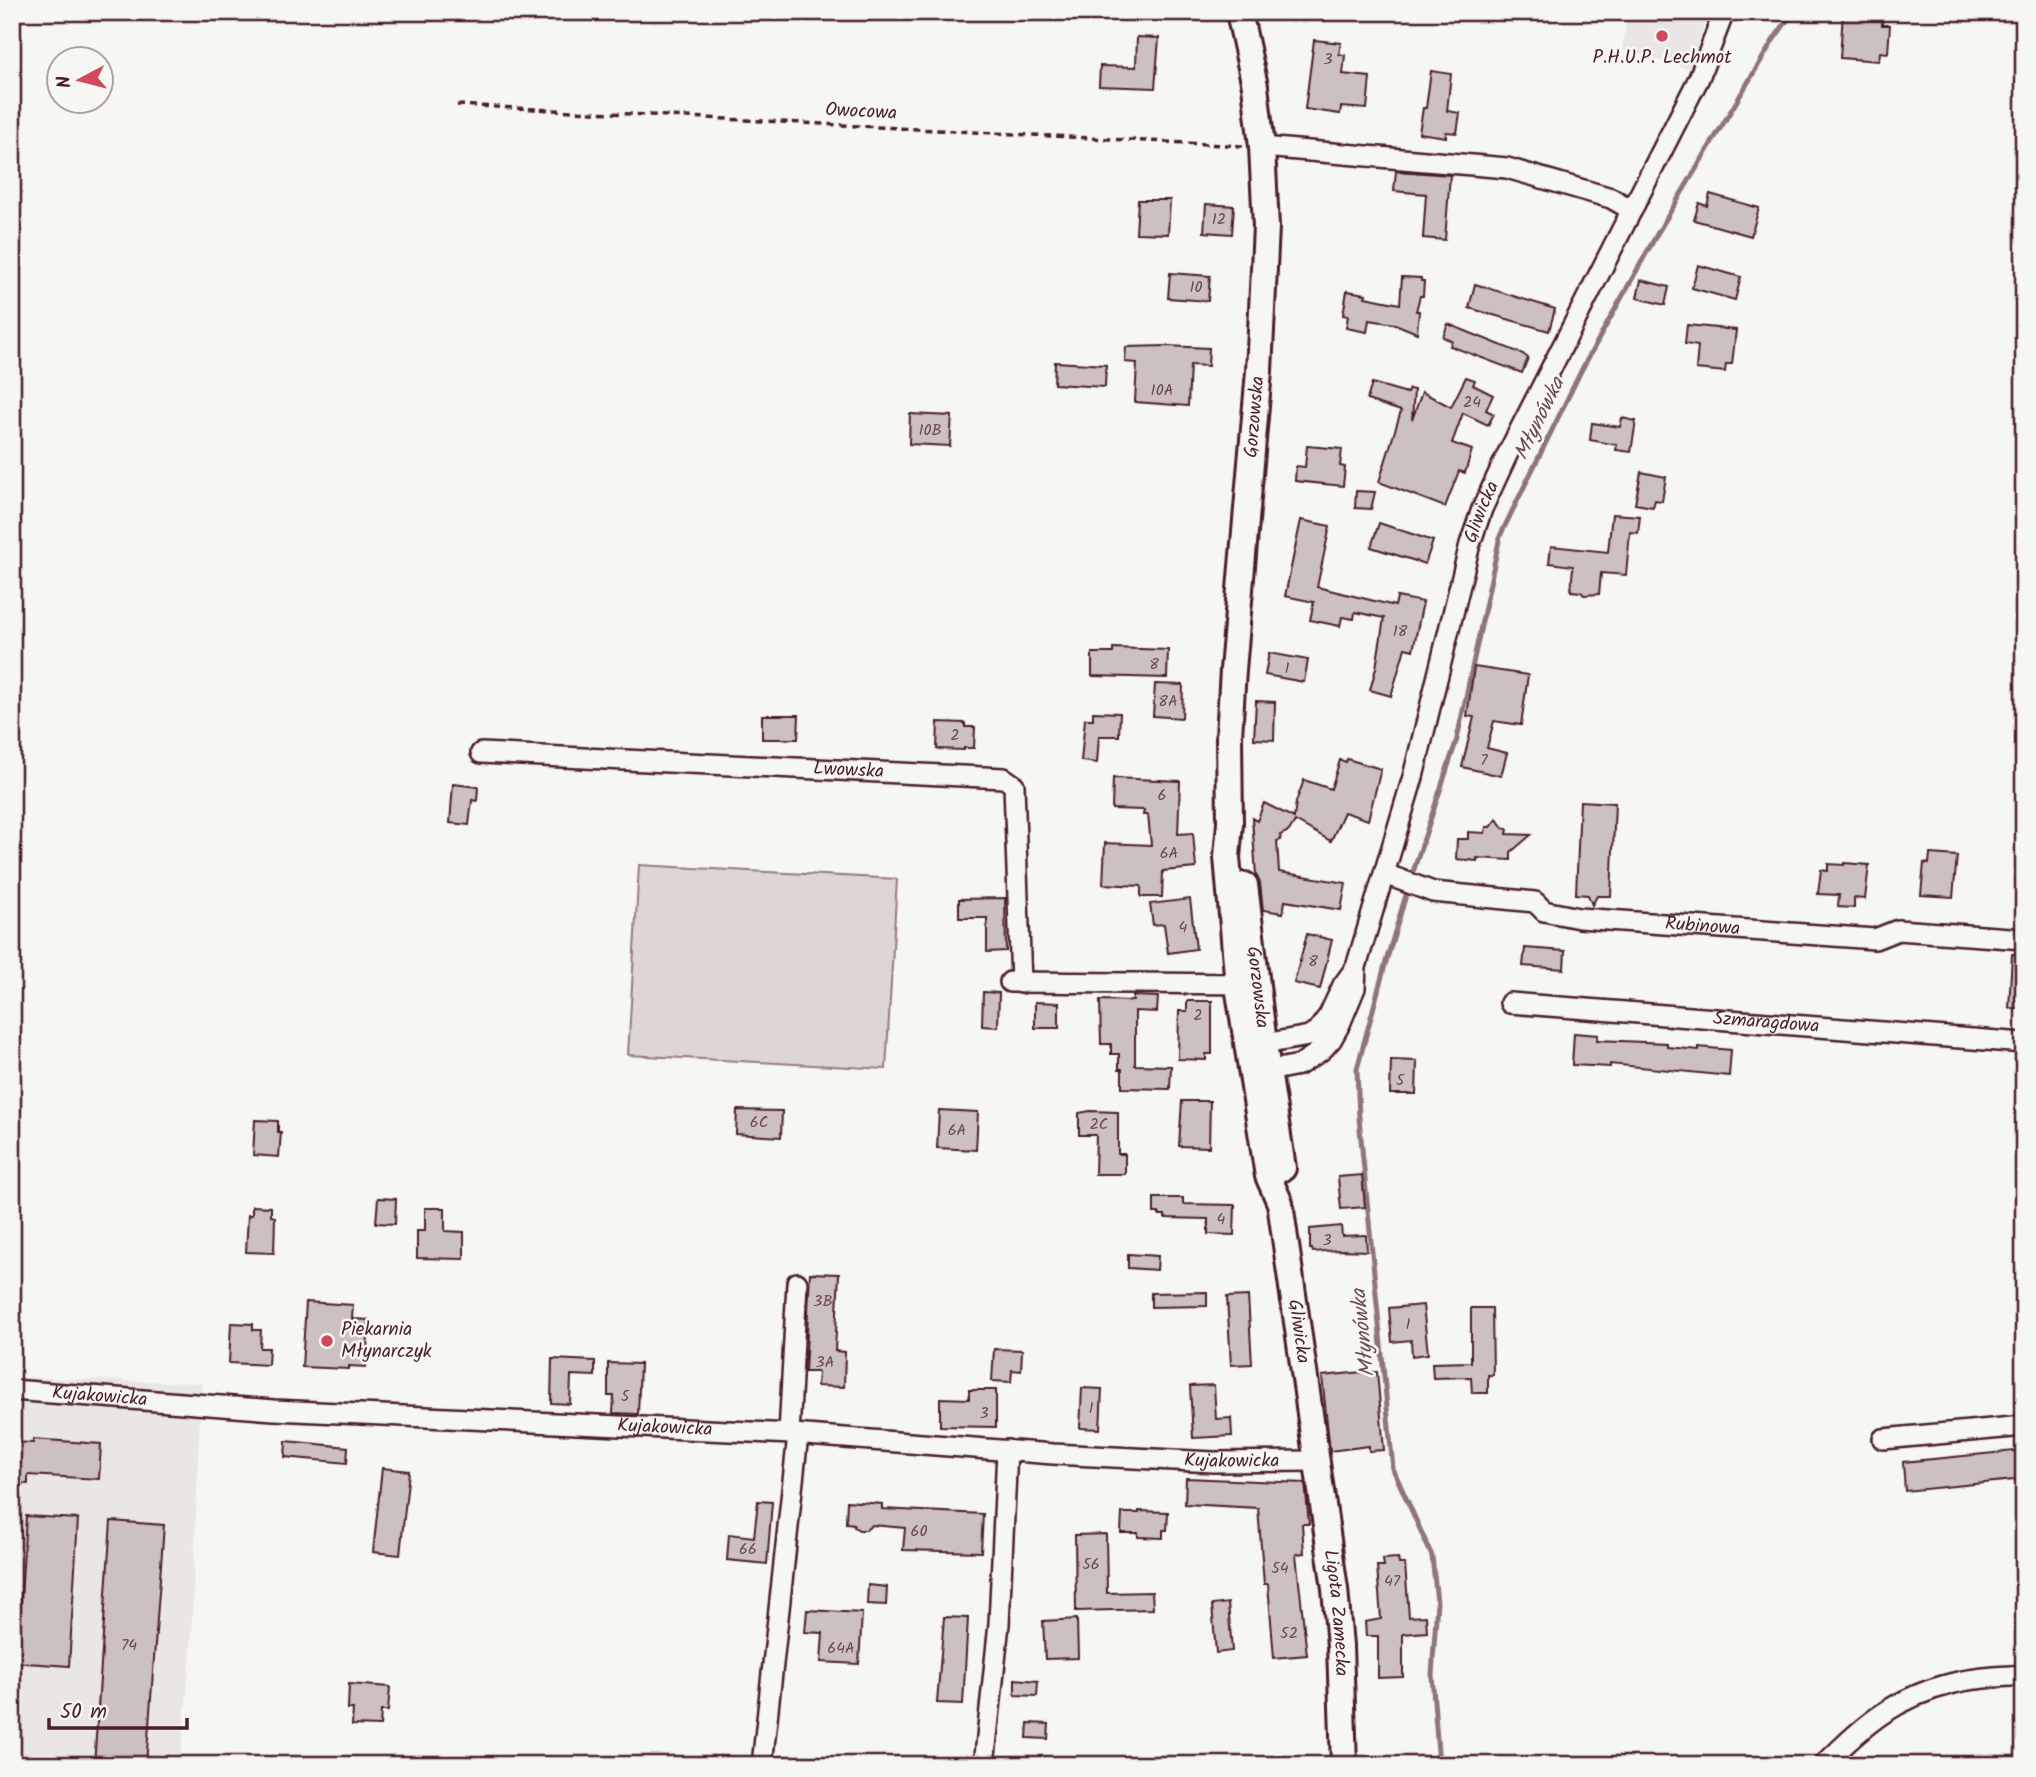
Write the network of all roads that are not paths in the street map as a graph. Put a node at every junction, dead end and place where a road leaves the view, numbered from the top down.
1 (1239, 12) edge
2 (1724, 12) edge
3 (1262, 147) junction
4 (1632, 210) junction
5 (481, 753) dead end
6 (1385, 874) junction
7 (2024, 939) edge
8 (1356, 967) junction
9 (1247, 985) junction
10 (1510, 1003) dead end
11 (2024, 1043) edge
12 (1261, 1059) junction
13 (797, 1283) dead end
14 (12, 1390) edge
15 (2024, 1426) edge
16 (793, 1435) junction
17 (1883, 1439) dead end
18 (1007, 1450) junction
19 (1317, 1461) junction
20 (2024, 1675) edge
21 (762, 1765) edge
22 (984, 1765) edge
23 (1344, 1765) edge
24 (1824, 1765) edge

1 - 3 main road, Gorzowska
2 - 4 street, Gliwicka
3 - 4 street
3 - 9 main road, Gorzowska
4 - 6 street, Gliwicka
5 - 9 street, Lwowska
6 - 7 street, Rubinowa
6 - 8 street, Gliwicka
8 - 12 street, Gliwicka
8 - 12 street, Gliwicka
9 - 12 main road, Gorzowska
10 - 11 street, Szmaragdowa
12 - 19 main road, Gliwicka
13 - 16 street
14 - 16 street, Kujakowicka
15 - 17 street
16 - 18 street, Kujakowicka
16 - 21 street
18 - 19 street, Kujakowicka
18 - 22 street
19 - 23 main road, Ligota Zamecka
20 - 24 street

